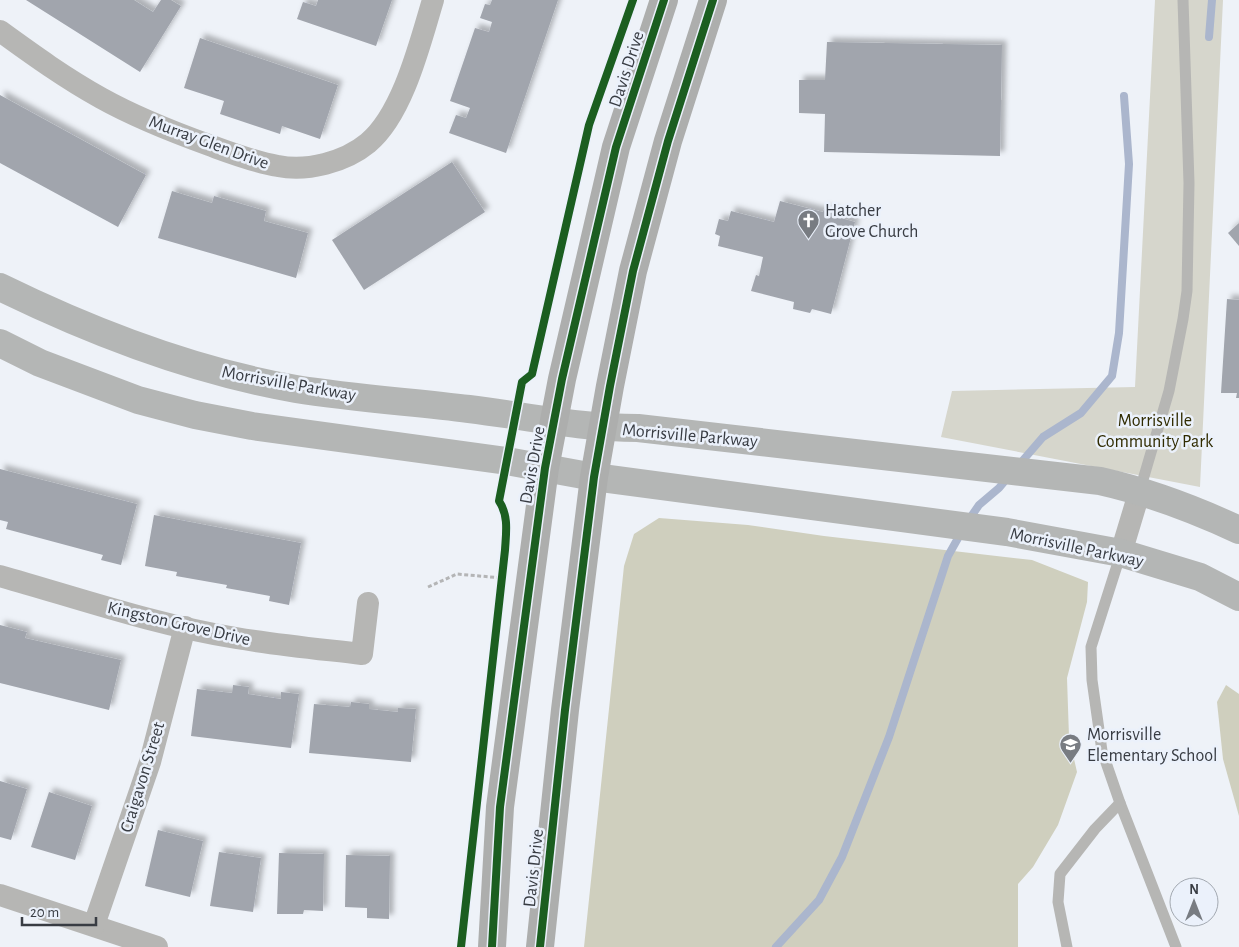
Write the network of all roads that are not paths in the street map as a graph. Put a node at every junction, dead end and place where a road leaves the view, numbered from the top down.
1 (433, 0) edge
2 (664, 0) edge
3 (713, 0) edge
4 (1183, 0) edge
5 (0, 31) edge
6 (0, 287) edge
7 (0, 344) edge
8 (554, 422) junction
9 (603, 428) junction
10 (545, 468) junction
11 (594, 477) junction
12 (1140, 490) junction
13 (1239, 530) edge
14 (1121, 553) junction
15 (0, 576) edge
16 (1239, 596) edge
17 (368, 603) dead end
18 (185, 627) junction
19 (1120, 803) junction
20 (0, 895) edge
21 (94, 925) junction
22 (157, 947) edge
23 (492, 947) edge
24 (540, 947) edge
25 (1068, 947) edge
26 (1176, 947) edge

1 - 5 street, Murray Glen Drive
2 - 8 main road, Davis Drive
3 - 9 main road, Davis Drive
4 - 12 lane
6 - 8 main road, Morrisville Parkway
7 - 10 main road, Morrisville Parkway
8 - 9 main road, Morrisville Parkway
8 - 10 main road, Davis Drive
9 - 11 main road, Davis Drive
9 - 12 main road, Morrisville Parkway
10 - 11 main road, Morrisville Parkway
10 - 23 main road, Davis Drive
11 - 14 main road, Morrisville Parkway
11 - 24 main road, Davis Drive
12 - 13 main road, Morrisville Parkway
12 - 14 street
14 - 16 main road, Morrisville Parkway
14 - 19 lane
15 - 18 street, Kingston Grove Drive
17 - 18 street, Kingston Grove Drive
18 - 21 street, Craigavon Street
19 - 25 lane
19 - 26 lane
20 - 21 street
21 - 22 street

